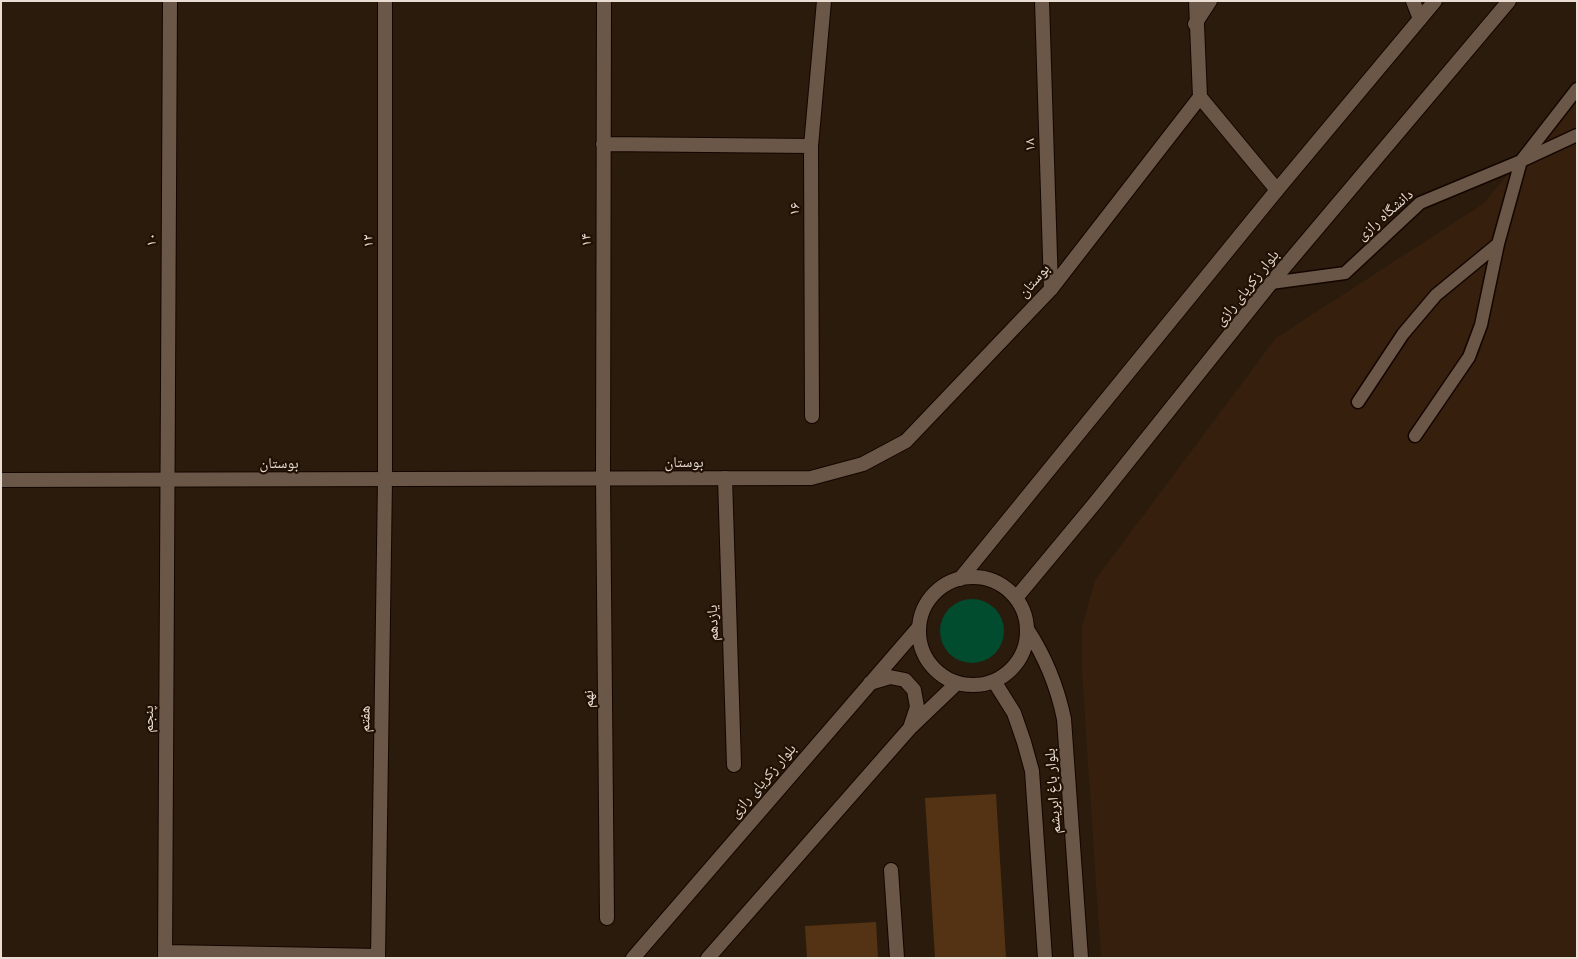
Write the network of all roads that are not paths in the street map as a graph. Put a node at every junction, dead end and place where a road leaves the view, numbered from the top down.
1 (170, 1) edge
2 (385, 1) edge
3 (604, 1) edge
4 (824, 1) edge
5 (1042, 1) edge
6 (1196, 1) edge
7 (1210, 1) edge
8 (1413, 1) edge
9 (1436, 1) edge
10 (1508, 1) edge
11 (1420, 19) junction
12 (1195, 24) junction
13 (1577, 90) edge
14 (1200, 97) junction
15 (1577, 135) edge
16 (603, 144) junction
17 (811, 146) junction
18 (1521, 161) junction
19 (1277, 190) junction
20 (1498, 244) junction
21 (1271, 283) junction
22 (1051, 289) junction
23 (1358, 402) dead end
24 (812, 416) dead end
25 (1415, 436) dead end
26 (725, 478) junction
27 (1, 480) edge
28 (166, 480) junction
29 (385, 480) junction
30 (603, 480) junction
31 (960, 579) junction
32 (1016, 598) junction
33 (919, 627) junction
34 (1027, 629) junction
35 (994, 681) junction
36 (869, 683) junction
37 (958, 683) junction
38 (910, 728) junction
39 (734, 766) dead end
40 (891, 870) dead end
41 (607, 918) dead end
42 (165, 955) edge
43 (378, 957) edge
44 (633, 958) edge
45 (708, 958) edge
46 (897, 958) edge
47 (1045, 958) edge
48 (1082, 958) edge

1 - 28 street, ۱۰
2 - 29 street, ۱۲
3 - 16 street, ۱۴
4 - 17 street, ۱۶
5 - 22 street, ۱۸
6 - 12 street
7 - 12 street
8 - 11 street
9 - 11 street
10 - 21 street, بلوار زکریای رازی
11 - 19 street
12 - 14 street
13 - 18 lane, دانشگاه رازی
14 - 19 street
14 - 22 street, بوستان
15 - 18 lane, دانشگاه رازی
16 - 17 street
16 - 30 street, ۱۴
17 - 24 street, ۱۶
18 - 20 lane
18 - 21 lane, دانشگاه رازی
19 - 31 street
20 - 23 lane
20 - 25 lane
21 - 32 street, بلوار زکریای رازی
22 - 26 street, بوستان
26 - 30 street, بوستان
26 - 39 street, یازدهم
27 - 28 street, بوستان
28 - 29 street, بوستان
28 - 42 street, پنجم
29 - 30 street, بوستان
29 - 43 street, هفتم
30 - 41 street, نهم
31 - 32 street
31 - 33 street
32 - 34 street
33 - 36 street, بلوار زکریای رازی
33 - 37 street
34 - 35 street
34 - 48 street, بلوار باغ ابریشم
35 - 37 street
35 - 47 street, بلوار باغ ابریشم
36 - 38 street
36 - 44 street, بلوار زکریای رازی
37 - 38 street
38 - 45 street
40 - 46 street
42 - 43 street

